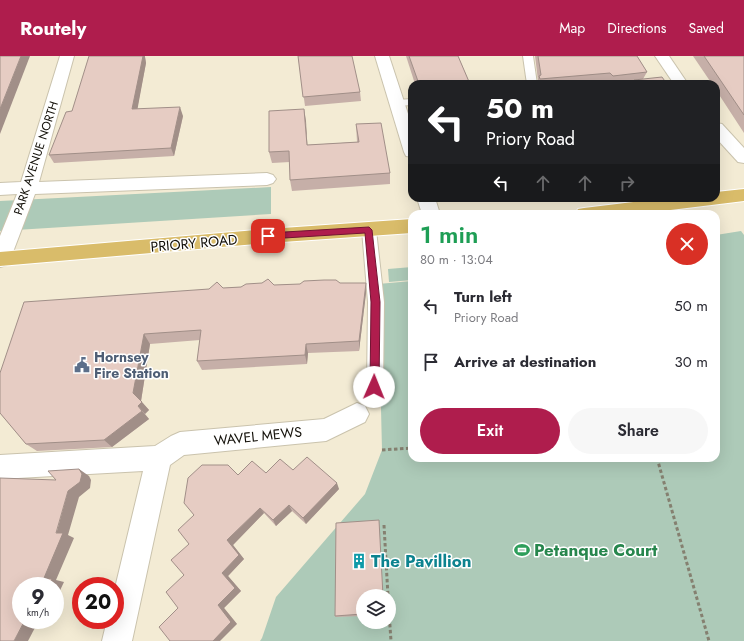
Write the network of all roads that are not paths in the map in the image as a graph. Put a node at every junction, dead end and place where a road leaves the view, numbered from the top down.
1 (67, 56) edge
2 (382, 56) edge
3 (528, 56) edge
4 (662, 56) edge
5 (531, 80) edge
6 (678, 80) edge
7 (405, 103) edge
8 (408, 124) edge
9 (720, 132) edge
10 (744, 158) edge
11 (268, 179) dead end
12 (28, 188) junction
13 (0, 189) edge
14 (744, 195) edge
15 (720, 198) edge
16 (685, 202) edge
17 (618, 210) edge
18 (408, 226) edge
19 (369, 230) junction
20 (0, 259) edge
21 (374, 387) dead end
22 (357, 414) dead end
23 (159, 458) junction
24 (0, 467) edge
25 (117, 641) edge

1 - 12 street, PARK AVENUE NORTH
2 - 7 street
3 - 5 lane
4 - 6 street
7 - 8 street
9 - 10 street
11 - 12 street
12 - 13 street
12 - 20 street, PARK AVENUE NORTH
14 - 15 main road
16 - 17 main road
18 - 19 main road, PRIORY ROAD
19 - 20 main road, PRIORY ROAD
19 - 21 lane
22 - 23 street, WAVEL MEWS
23 - 24 street
23 - 25 street

